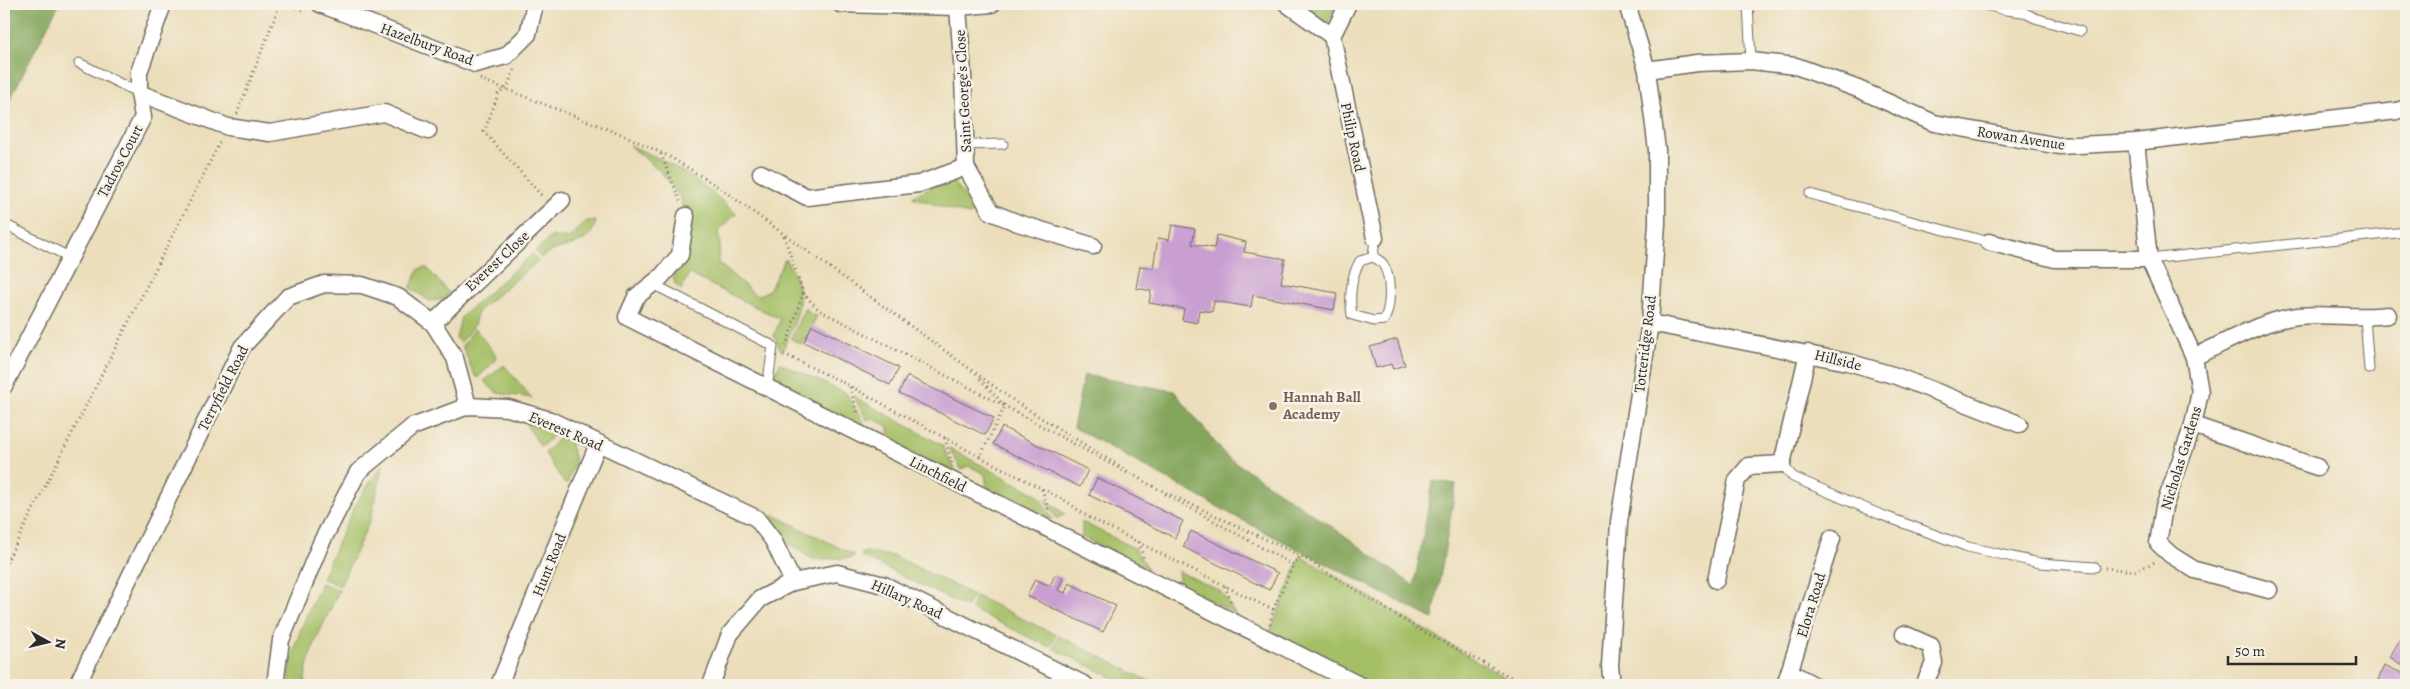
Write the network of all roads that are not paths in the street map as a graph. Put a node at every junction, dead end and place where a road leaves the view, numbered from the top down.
1 (163, 4) edge
2 (535, 4) edge
3 (840, 4) edge
4 (992, 4) edge
5 (1287, 4) edge
6 (1348, 4) edge
7 (1627, 4) edge
8 (1748, 4) edge
9 (1980, 4) edge
10 (958, 7) junction
11 (315, 8) edge
12 (2080, 31) dead end
13 (1332, 36) junction
14 (1751, 61) junction
15 (79, 63) dead end
16 (1646, 70) junction
17 (140, 93) junction
18 (2406, 108) edge
19 (428, 130) dead end
20 (2136, 142) junction
21 (1003, 144) dead end
22 (966, 145) junction
23 (966, 167) junction
24 (761, 173) dead end
25 (1810, 194) dead end
26 (558, 204) road end
27 (686, 216) road end
28 (8, 226) dead end
29 (2406, 232) edge
30 (1375, 238) joint
31 (1989, 242) joint
32 (1093, 246) dead end
33 (69, 257) junction
34 (1373, 257) junction
35 (2149, 259) junction
36 (653, 284) junction
37 (2388, 316) dead end
38 (2365, 318) junction
39 (1650, 322) junction
40 (432, 323) junction
41 (1808, 353) junction
42 (2194, 357) junction
43 (2369, 369) dead end
44 (4, 386) edge
45 (767, 388) junction
46 (468, 406) junction
47 (2019, 424) dead end
48 (2193, 425) junction
49 (598, 444) junction
50 (1782, 464) junction
51 (2317, 467) dead end
52 (1832, 538) dead end
53 (2095, 567) road end
54 (1716, 580) dead end
55 (793, 582) junction
56 (2269, 590) dead end
57 (1904, 634) dead end
58 (1787, 679) edge
59 (77, 685) edge
60 (275, 685) edge
61 (499, 685) edge
62 (711, 685) edge
63 (1085, 685) edge
64 (1359, 685) edge
65 (1612, 685) edge
66 (1814, 685) edge
67 (1924, 685) edge

1 - 17 street, Tadros Court
2 - 11 street, Hazelbury Road
3 - 10 street
4 - 10 street
5 - 13 street
6 - 13 street
7 - 16 street, Totteridge Road
8 - 14 lane
9 - 12 lane
10 - 22 street, Saint George's Close
13 - 30 street, Philip Road
14 - 16 street, Rowan Avenue
14 - 20 street, Rowan Avenue
15 - 17 lane
16 - 39 street, Totteridge Road
17 - 19 street
17 - 33 street, Tadros Court
18 - 20 street, Rowan Avenue
20 - 35 street, Nicholas Gardens
21 - 22 lane
22 - 23 street, Saint George's Close
23 - 24 street
23 - 32 street, Saint George's Close
25 - 31 lane
26 - 40 street, Everest Close
27 - 36 street, Linchfield
28 - 33 lane
29 - 35 lane
30 - 34 lane
31 - 35 street
33 - 44 street, Tadros Court
34 - 34 lane
35 - 42 street, Nicholas Gardens
36 - 45 lane
36 - 45 street, Linchfield
37 - 38 street
38 - 42 street
38 - 43 lane
39 - 41 street, Hillside
39 - 65 street, Totteridge Road
40 - 46 street, Terryfield Road
40 - 59 street, Terryfield Road
41 - 47 street, Hillside
41 - 50 street
42 - 48 street, Nicholas Gardens
45 - 64 street, Linchfield
46 - 49 street, Everest Road
46 - 60 street, Everest Road
48 - 51 street
48 - 56 street, Nicholas Gardens
49 - 55 street, Everest Road
49 - 61 street, Hunt Road
50 - 53 lane
50 - 54 street
52 - 58 street, Elora Road
55 - 62 street, Hillary Road
55 - 63 street, Hillary Road
57 - 67 street
58 - 66 street, Elora Road

